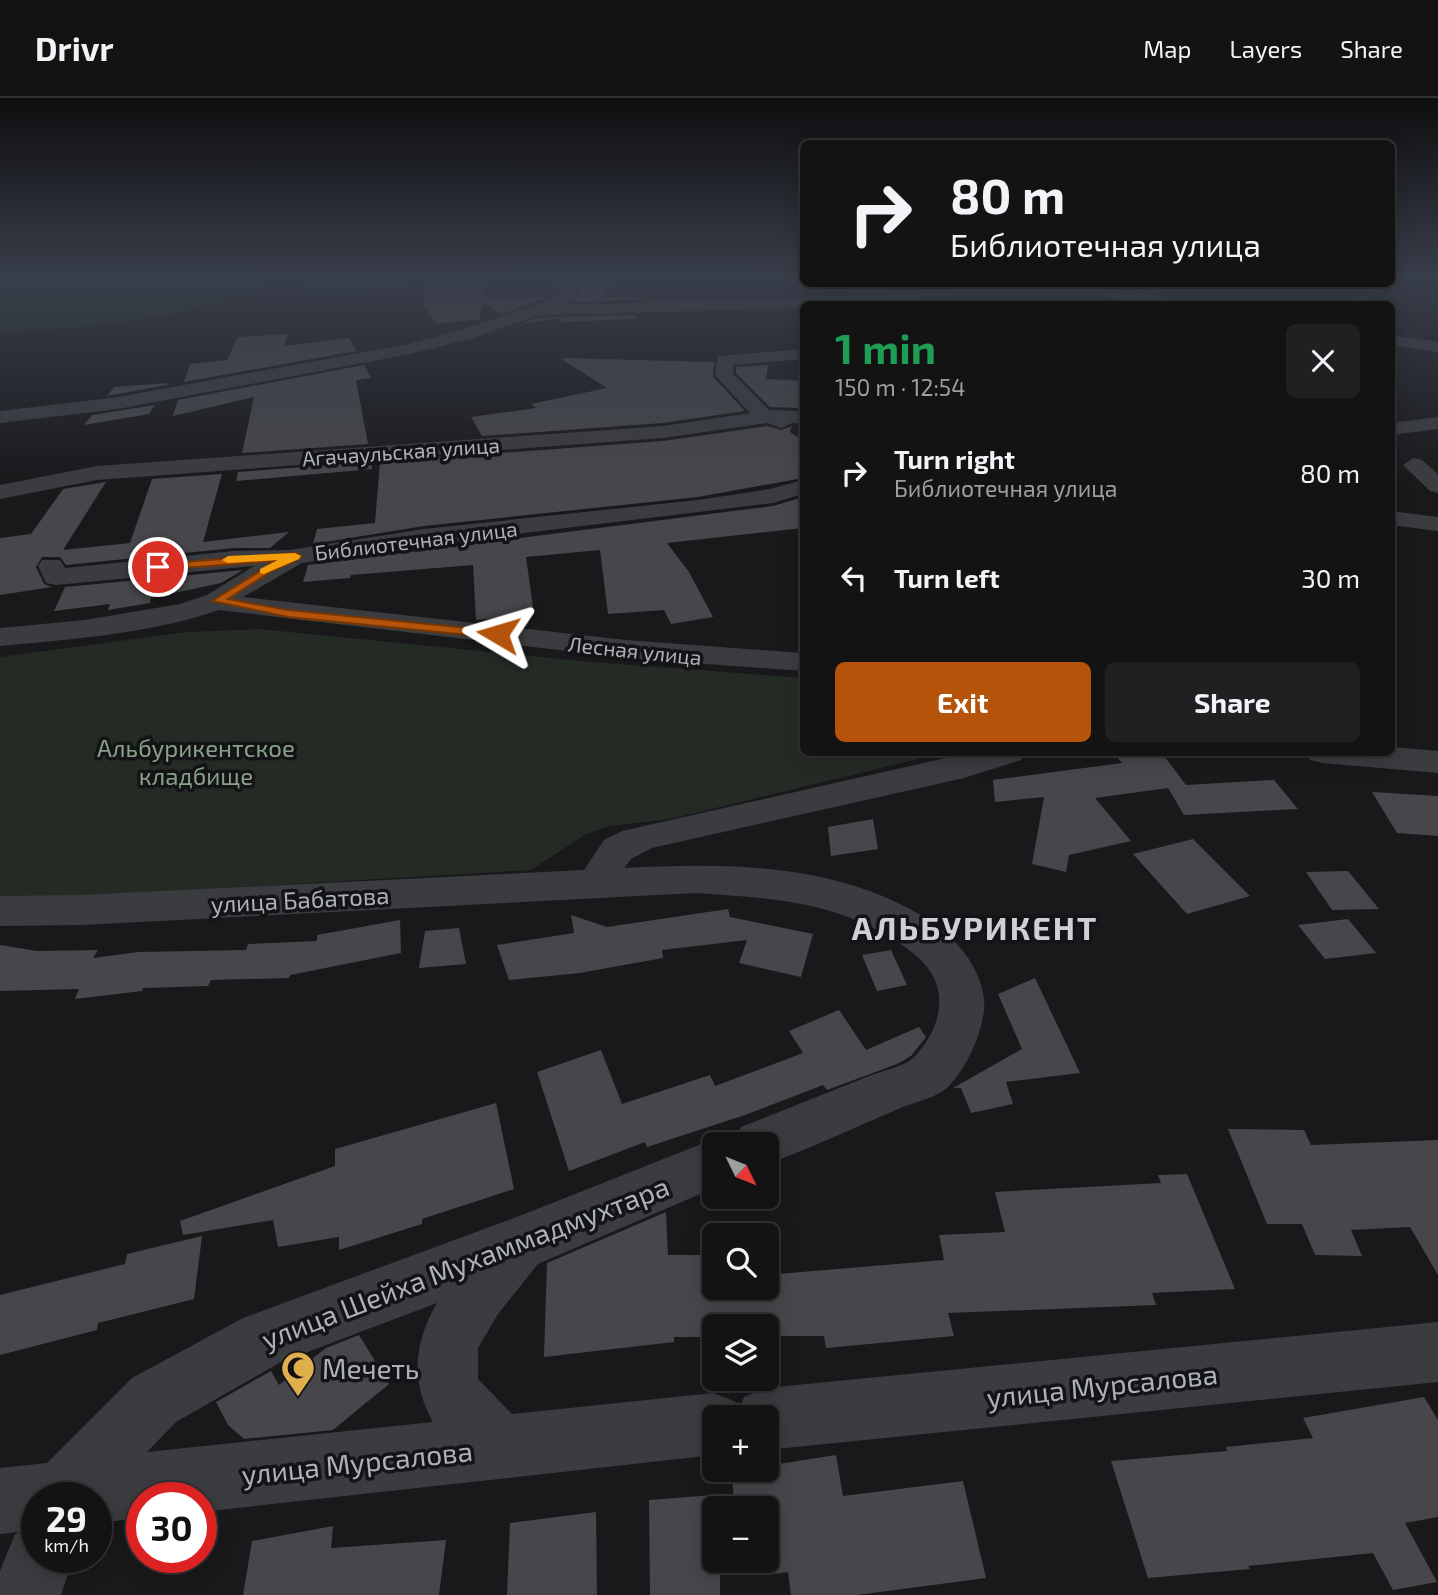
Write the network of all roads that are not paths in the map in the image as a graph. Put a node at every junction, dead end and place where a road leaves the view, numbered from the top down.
1 (418, 346) edge
2 (1401, 346) edge
3 (1438, 347) edge
4 (800, 354) edge
5 (0, 417) edge
6 (768, 417) junction
7 (800, 417) edge
8 (1438, 423) edge
9 (1395, 428) edge
10 (800, 430) edge
11 (1414, 465) dead end
12 (1438, 486) edge
13 (800, 488) edge
14 (0, 492) edge
15 (1395, 519) edge
16 (1438, 524) edge
17 (295, 556) junction
18 (51, 566) dead end
19 (217, 601) junction
20 (0, 637) edge
21 (800, 662) edge
22 (997, 756) edge
23 (1368, 756) edge
24 (1438, 762) edge
25 (599, 883) junction
26 (0, 911) edge
27 (779, 1136) edge
28 (702, 1168) edge
29 (523, 1243) junction
30 (1438, 1352) edge
31 (779, 1418) edge
32 (702, 1425) edge
33 (501, 1446) junction
34 (58, 1482) edge
35 (112, 1490) edge
36 (34, 1573) edge
37 (26, 1595) edge

1 - 5 street
2 - 3 street
4 - 6 street
6 - 7 street, Агачаульская улица
6 - 10 street
6 - 14 street, Агачаульская улица
8 - 9 street
11 - 12 street
13 - 17 street, Библиотечная улица
15 - 16 street
17 - 18 street
17 - 19 street, Библиотечная улица
19 - 20 street, Библиотечная улица
19 - 21 street, Лесная улица
22 - 25 street
23 - 24 street
25 - 26 street, улица Бабатова
25 - 27 street
28 - 29 street, улица Шейха Мухаммадмухтара
29 - 33 street
29 - 34 street, улица Шейха Мухаммадмухтара
30 - 31 street, улица Мурсалова
32 - 33 street, улица Мурсалова
33 - 35 street, улица Мурсалова
36 - 37 street

